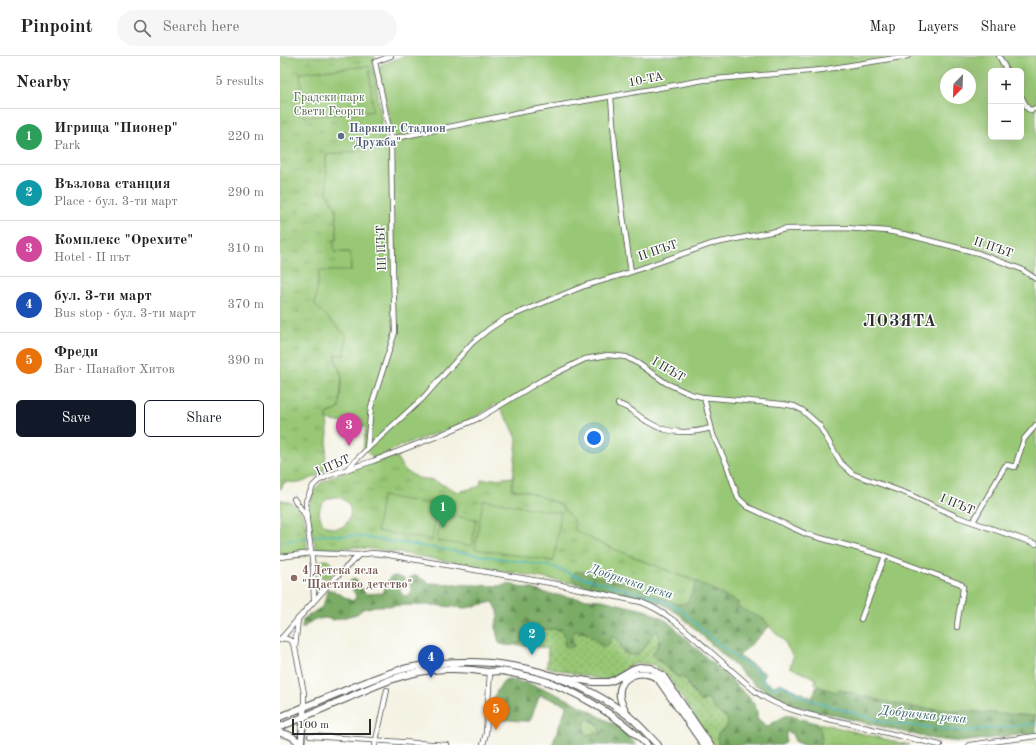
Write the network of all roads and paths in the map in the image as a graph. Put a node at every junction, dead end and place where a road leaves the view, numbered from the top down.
1 (391, 56) edge
2 (908, 56) edge
3 (999, 56) edge
4 (1005, 68) edge
5 (611, 97) junction
6 (1024, 102) edge
7 (1036, 108) edge
8 (391, 139) junction
9 (631, 272) junction
10 (1036, 279) edge
11 (704, 397) junction
12 (618, 404) dead end
13 (1036, 425) edge
14 (711, 428) junction
15 (367, 449) junction
16 (346, 470) junction
17 (294, 499) dead end
18 (307, 521) junction
19 (973, 522) junction
20 (1036, 544) edge
21 (311, 551) junction
22 (359, 555) junction
23 (885, 556) junction
24 (280, 557) edge
25 (314, 600) junction
26 (298, 619) junction
27 (861, 619) dead end
28 (957, 627) dead end
29 (288, 630) junction
30 (280, 632) edge
31 (281, 639) edge
32 (295, 648) junction
33 (491, 663) junction
34 (490, 672) junction
35 (556, 677) junction
36 (387, 690) dead end
37 (304, 707) junction
38 (280, 717) edge
39 (303, 717) junction
40 (630, 718) junction
41 (280, 727) edge
42 (280, 733) edge
43 (310, 736) dead end
44 (1036, 736) edge
45 (375, 743) edge
46 (300, 745) edge
47 (447, 745) edge
48 (483, 745) edge
49 (647, 745) edge
50 (658, 745) edge
51 (704, 745) edge
52 (710, 745) edge
53 (940, 745) edge
54 (969, 745) edge

1 - 8 street, ІІІ ПЪТ
2 - 5 street, 10-ТА
3 - 4 street
5 - 8 street, 10-ТА
5 - 9 street
6 - 7 street
8 - 15 street, ІІІ ПЪТ
9 - 10 street, ІІ ПЪТ
9 - 15 street, ІІ ПЪТ
11 - 14 street
11 - 16 street, І ПЪТ
11 - 19 street, І ПЪТ
12 - 14 street
13 - 19 street
14 - 23 street
15 - 16 street, ІІ ПЪТ
16 - 18 street, І ПЪТ
17 - 18 street
18 - 21 street, І ПЪТ
19 - 20 street, І ПЪТ
21 - 22 street
21 - 24 street
21 - 25 street, І ПЪТ
22 - 25 street
22 - 53 street
23 - 27 street
23 - 28 street
25 - 26 street
26 - 29 street
26 - 32 street
29 - 30 street
29 - 31 street
31 - 32 street
32 - 37 street
33 - 34 main road
33 - 35 main road
33 - 37 main road
34 - 39 main road
34 - 48 street
34 - 49 main road
35 - 40 main road
35 - 52 main road
36 - 45 street
37 - 38 main road
37 - 39 street
39 - 41 main road
39 - 46 street
40 - 50 main road
40 - 51 main road
42 - 46 main road
43 - 45 street
44 - 54 street
45 - 47 street

